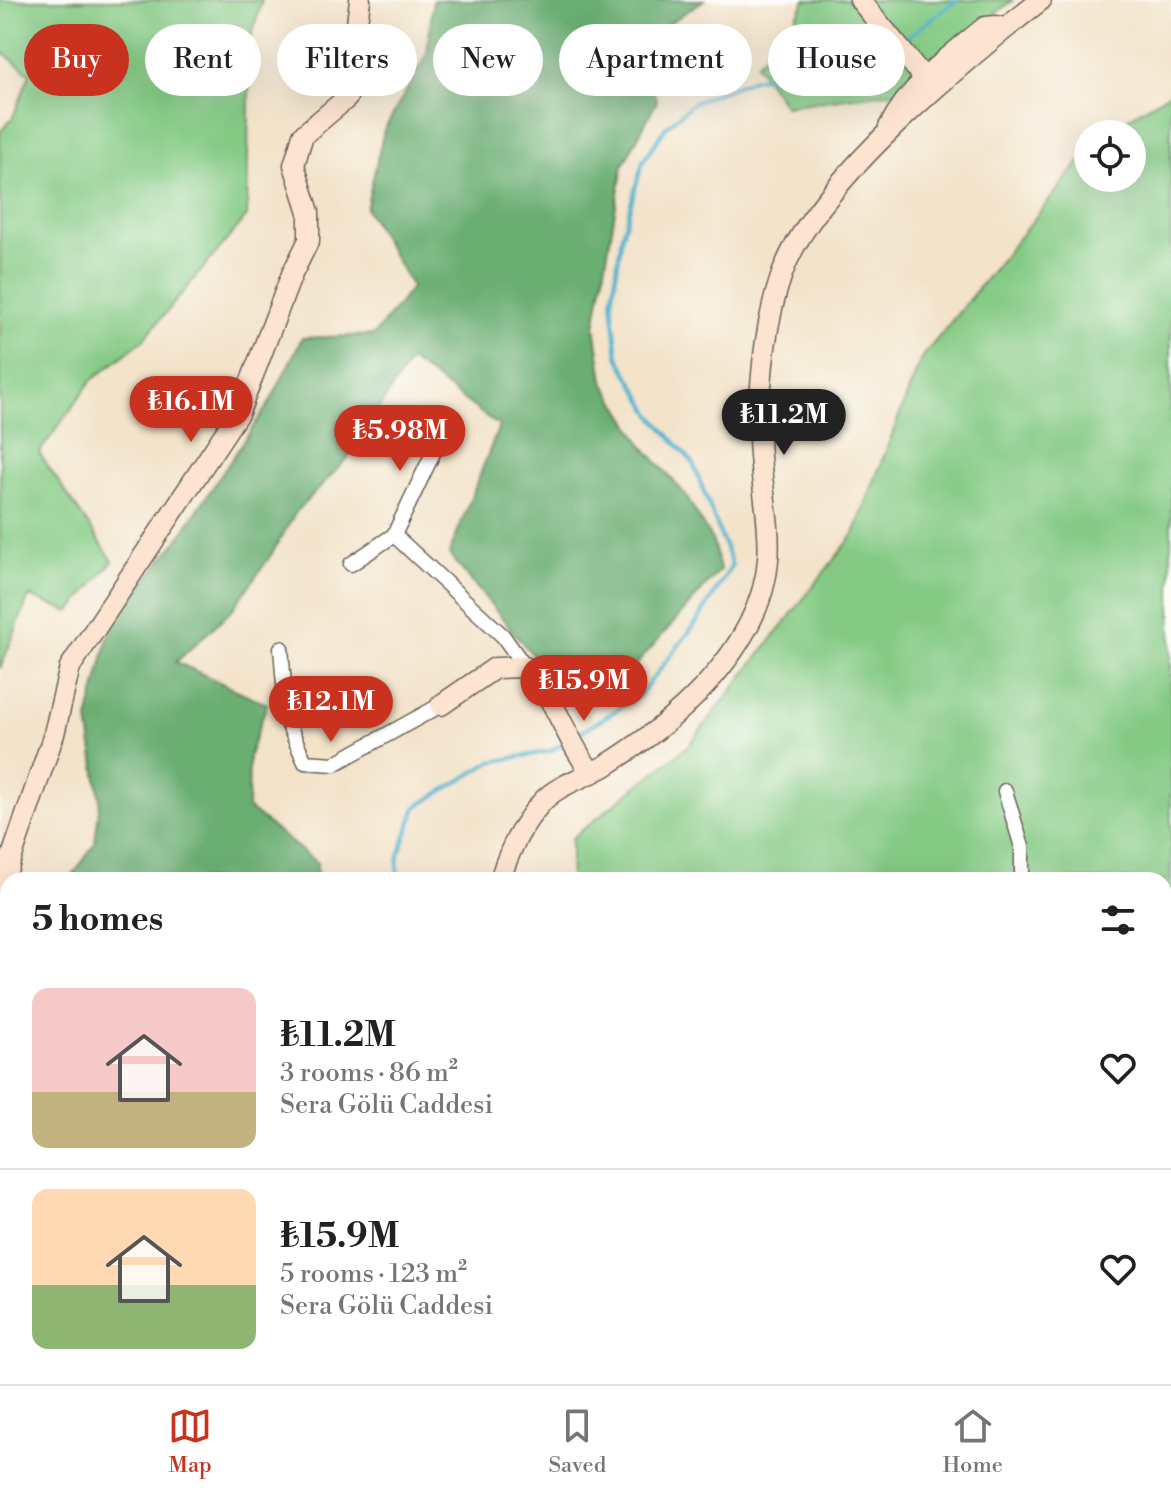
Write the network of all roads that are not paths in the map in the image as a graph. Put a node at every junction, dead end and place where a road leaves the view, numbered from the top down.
1 (360, 0) edge
2 (860, 0) edge
3 (1041, 0) edge
4 (1009, 25) junction
5 (918, 71) junction
6 (882, 142) junction
7 (442, 424) dead end
8 (394, 535) junction
9 (351, 564) dead end
10 (281, 648) dead end
11 (525, 667) junction
12 (441, 705) joint
13 (592, 773) junction
14 (1005, 791) dead end
15 (7, 872) edge
16 (502, 872) edge
17 (1022, 872) edge
18 (0, 1104) edge
19 (0, 1130) edge

1 - 15 street
2 - 5 street
3 - 4 street
4 - 5 street
4 - 6 street
5 - 6 street
6 - 13 street
7 - 8 street
8 - 9 street
8 - 11 street
10 - 12 street
11 - 12 street
11 - 13 street
13 - 16 street
14 - 17 street
18 - 19 street

